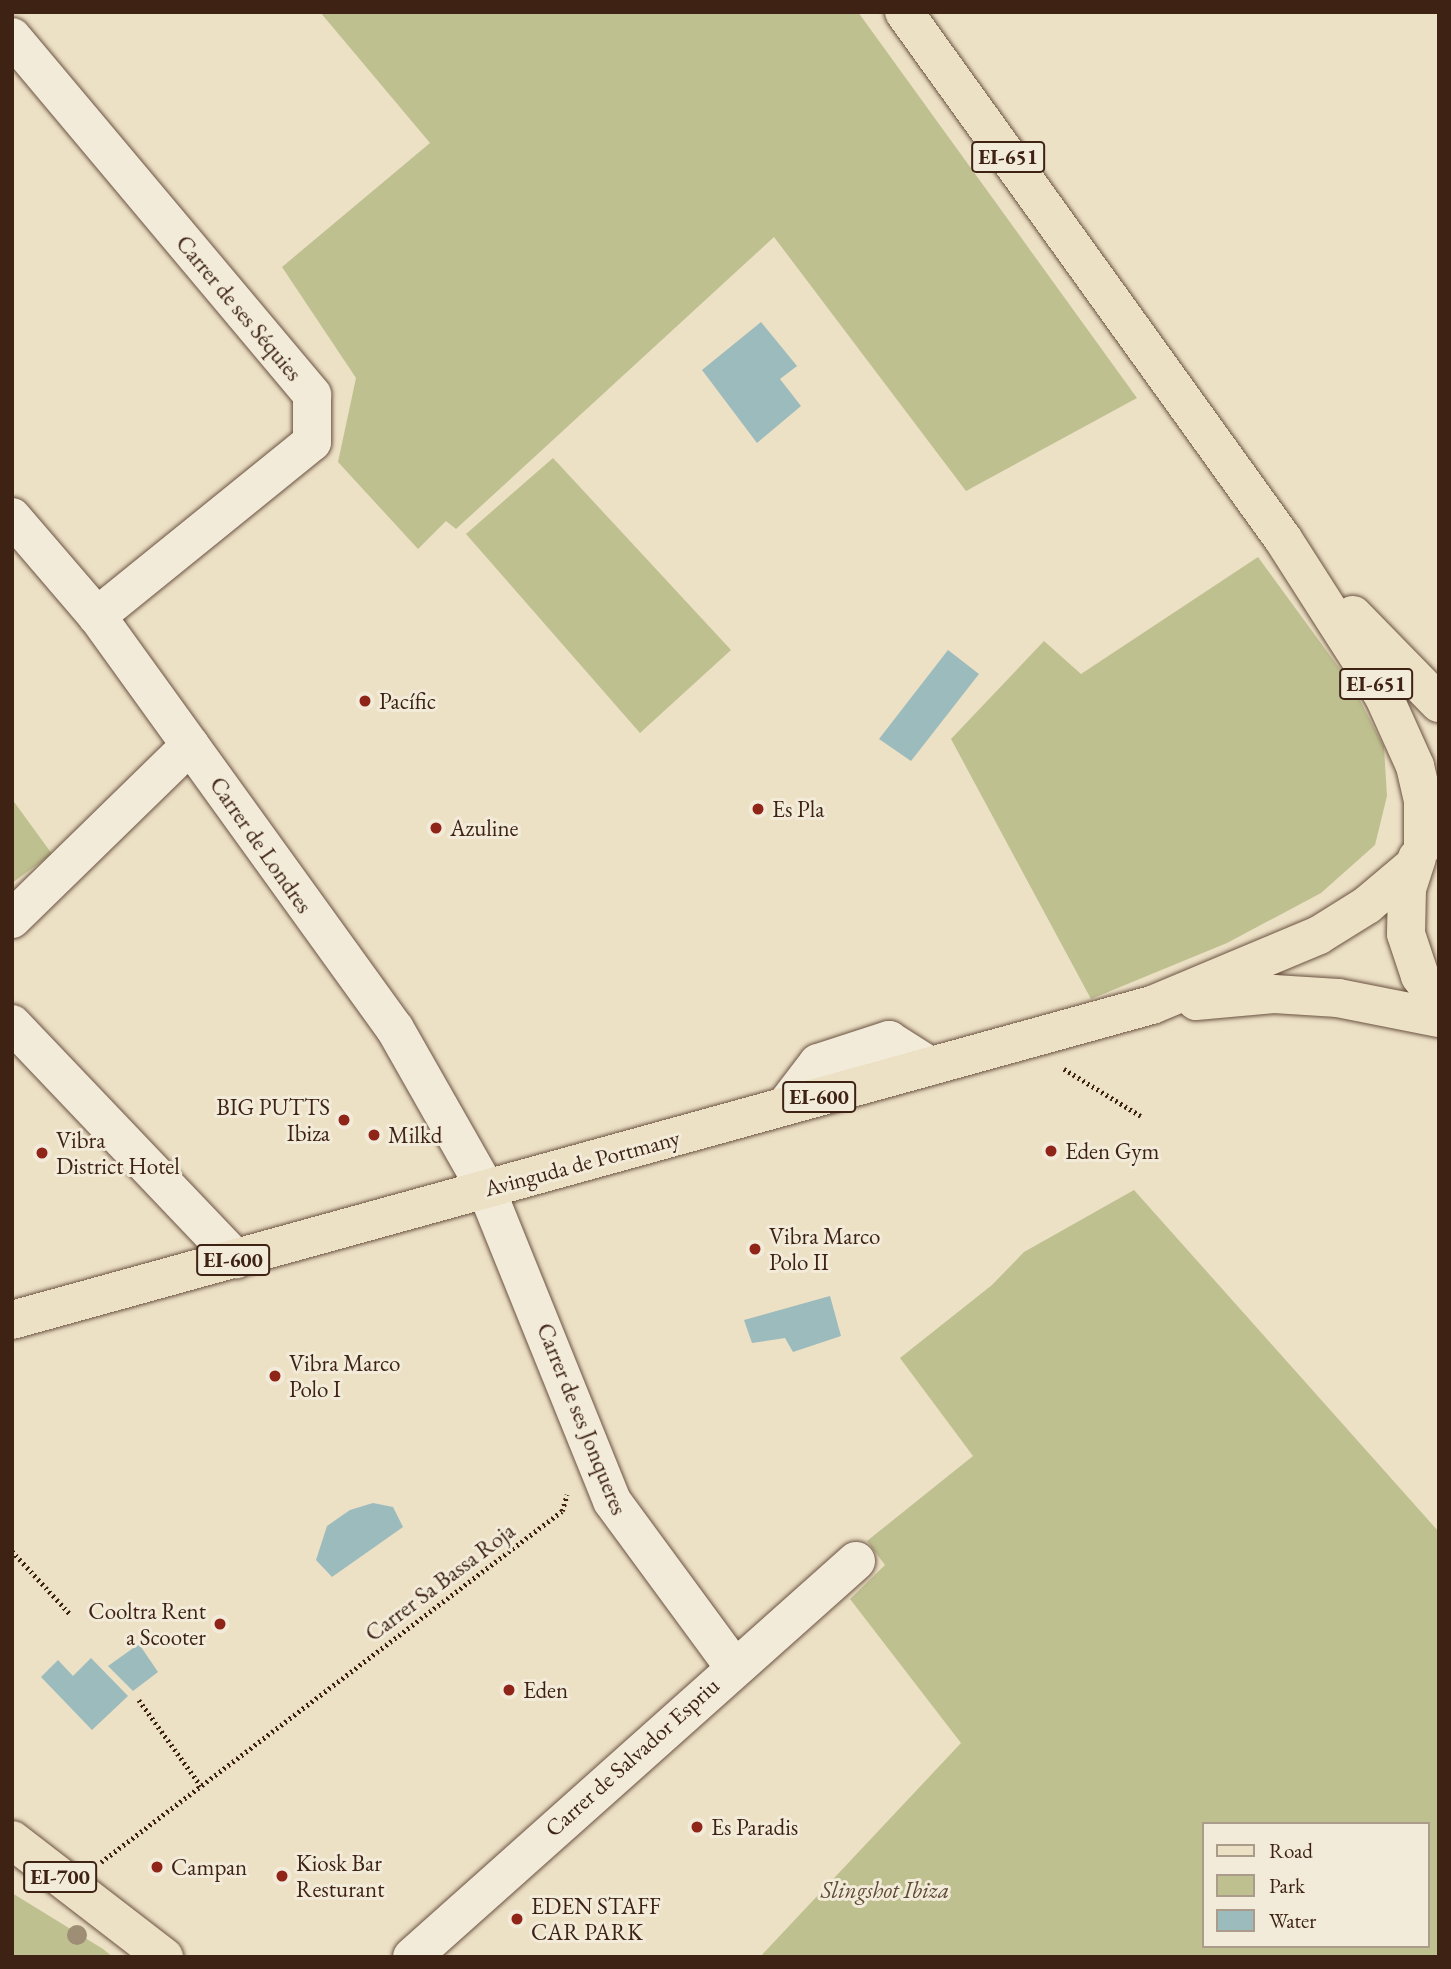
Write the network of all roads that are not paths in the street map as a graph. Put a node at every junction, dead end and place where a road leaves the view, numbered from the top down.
1 (904, 12) edge
2 (12, 37) edge
3 (17, 531) edge
4 (1283, 539) junction
5 (97, 616) junction
6 (1439, 703) edge
7 (190, 745) junction
8 (1425, 846) edge
9 (12, 919) edge
10 (1439, 1001) edge
11 (1152, 1005) junction
12 (1439, 1018) edge
13 (12, 1024) edge
14 (486, 1189) junction
15 (236, 1259) junction
16 (12, 1320) edge
17 (856, 1561) dead end
18 (733, 1666) junction
19 (12, 1840) edge
20 (164, 1957) edge
21 (412, 1957) edge

1 - 4 main road, EI-651
2 - 5 street, Carrer de ses Séquies
3 - 5 street, Carrer de Londres
4 - 6 main road, EI-651
4 - 8 main road, EI-651
5 - 7 street, Carrer de Londres
7 - 9 street
7 - 14 street, Carrer de Londres
8 - 10 main road
8 - 11 main road, Avinguda de Portmany / EI-600
11 - 12 main road, Avinguda de Portmany / EI-600
11 - 14 main road, Avinguda de Portmany / EI-600
13 - 15 street
14 - 15 main road, Avinguda de Portmany / EI-600
14 - 18 street, Carrer de ses Jonqueres
15 - 16 main road, Avinguda de Portmany / EI-600
17 - 18 street, Carrer de Salvador Espriu
18 - 21 street, Carrer de Salvador Espriu
19 - 20 main road, EI-700

